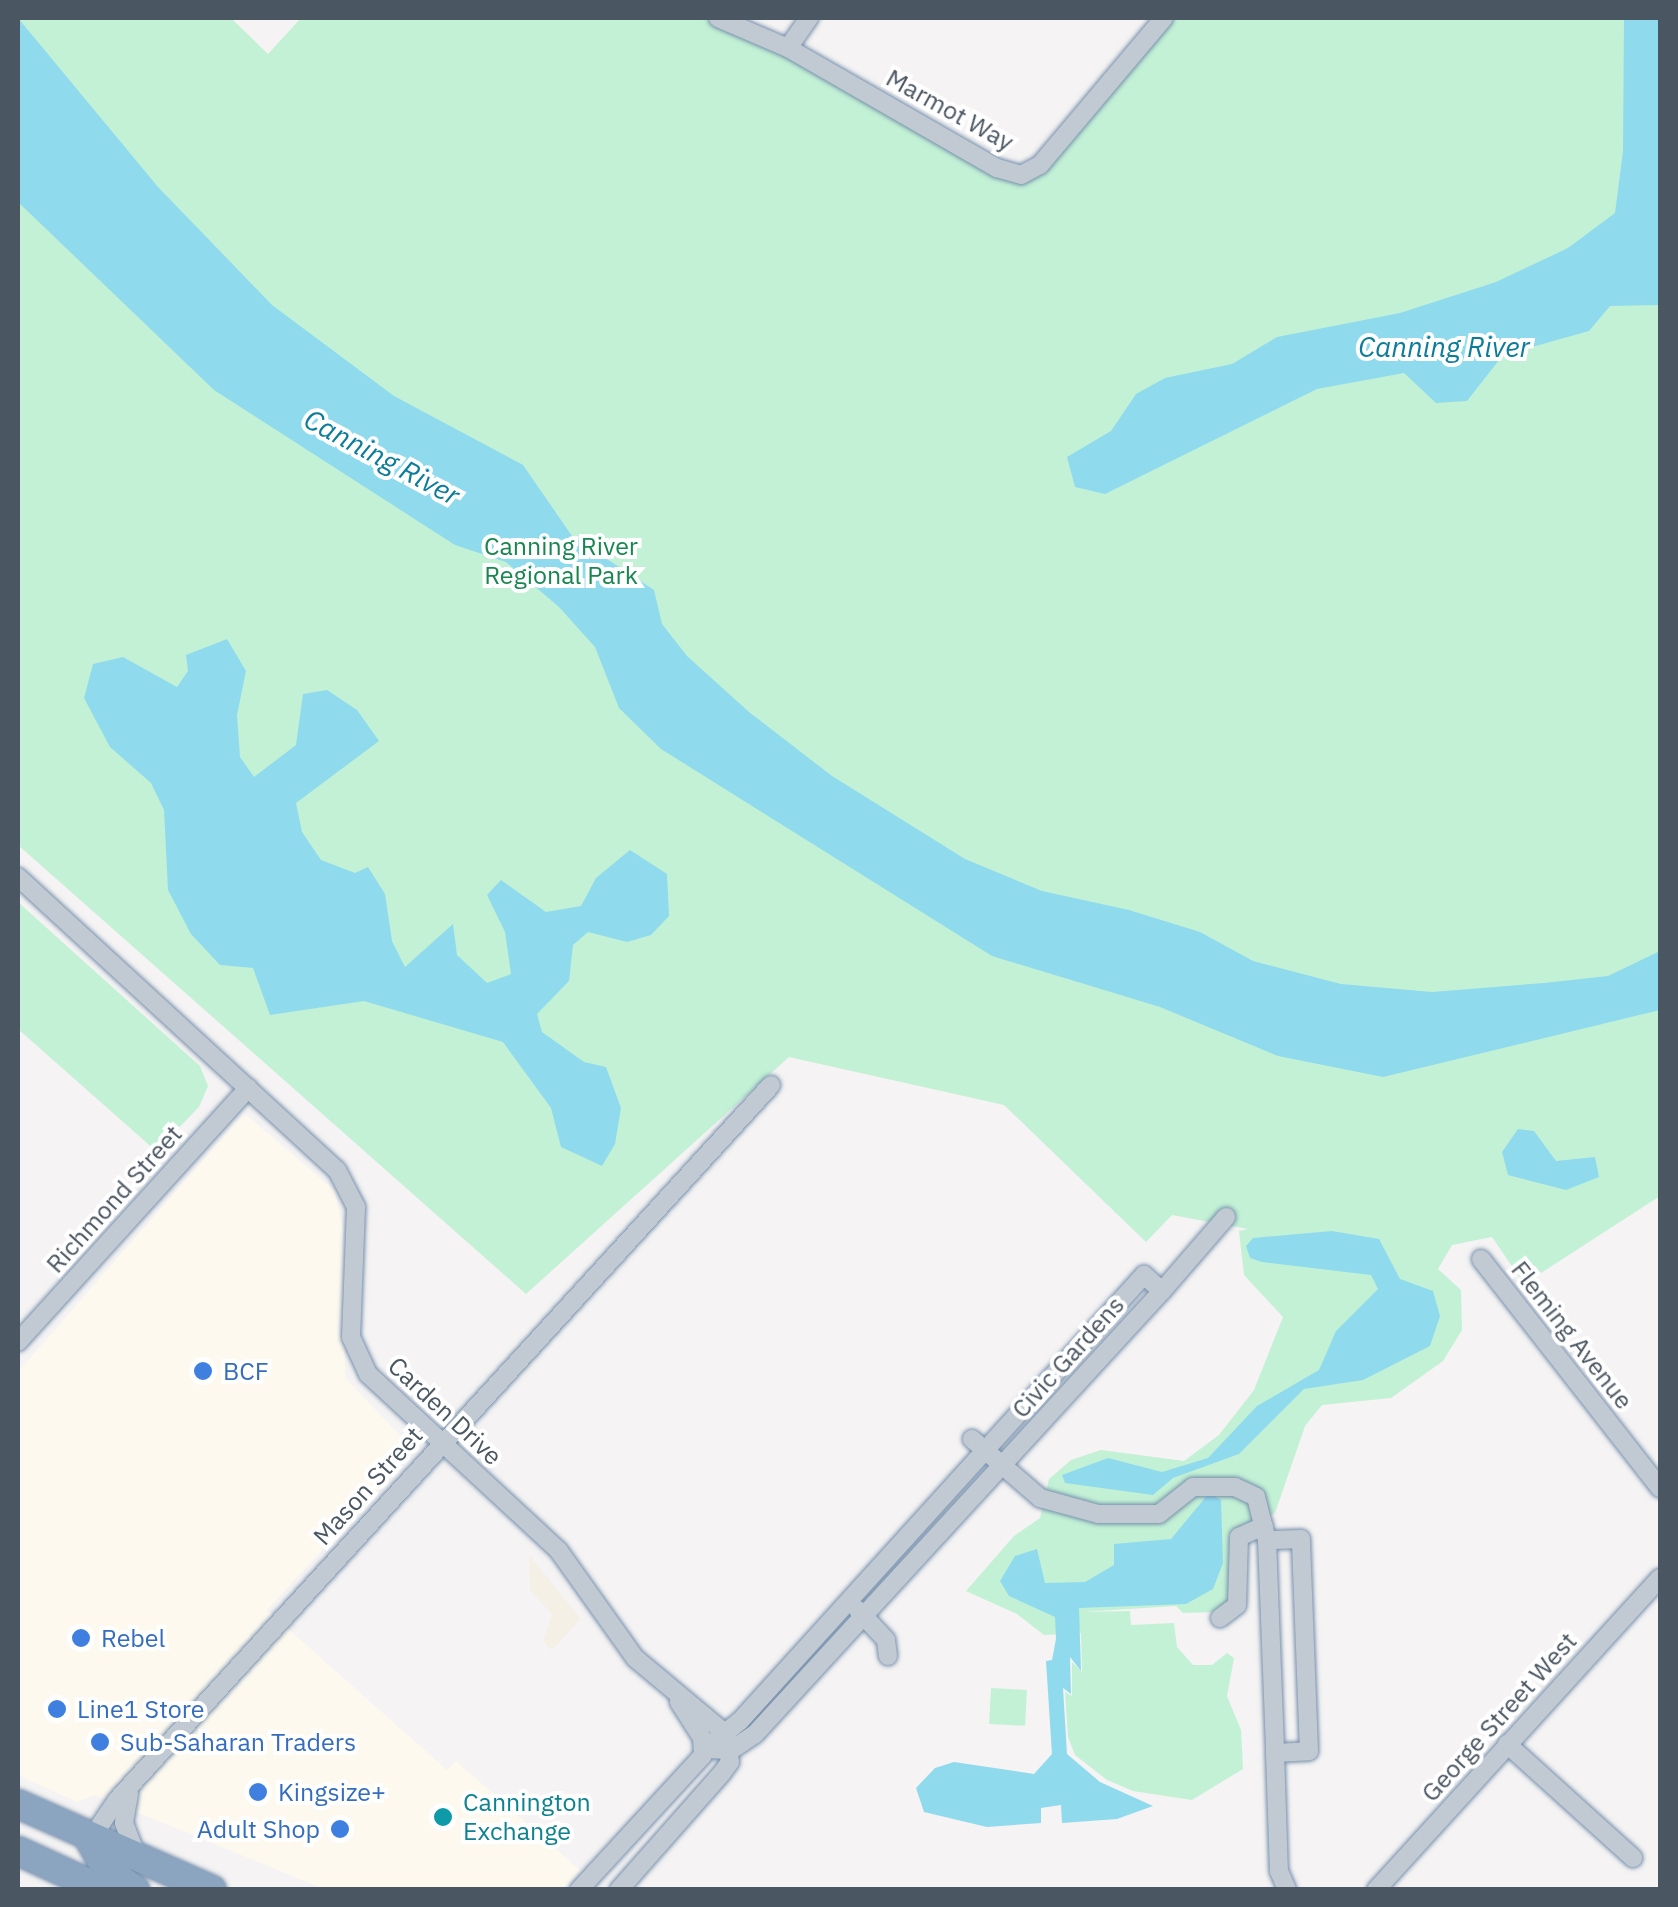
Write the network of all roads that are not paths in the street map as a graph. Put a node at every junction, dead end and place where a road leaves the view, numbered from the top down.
1 (718, 18) edge
2 (809, 18) edge
3 (1158, 19) edge
4 (788, 48) junction
5 (18, 876) edge
6 (771, 1085) dead end
7 (248, 1088) junction
8 (1226, 1217) dead end
9 (1482, 1259) dead end
10 (1162, 1291) junction
11 (19, 1338) edge
12 (441, 1442) junction
13 (978, 1444) junction
14 (1002, 1466) junction
15 (1660, 1488) edge
16 (1266, 1533) junction
17 (1660, 1578) edge
18 (846, 1599) junction
19 (864, 1616) junction
20 (1220, 1618) dead end
21 (888, 1656) dead end
22 (676, 1697) junction
23 (729, 1742) junction
24 (1507, 1744) junction
25 (706, 1749) junction
26 (1275, 1753) junction
27 (129, 1794) junction
28 (18, 1804) edge
29 (90, 1840) junction
30 (18, 1851) edge
31 (1633, 1858) dead end
32 (606, 1861) junction
33 (138, 1876) edge
34 (49, 1877) edge
35 (623, 1885) edge
36 (103, 1890) edge
37 (212, 1890) edge
38 (580, 1890) edge
39 (1287, 1890) edge
40 (1376, 1890) edge

1 - 4 street, Marmot Way
2 - 4 street
3 - 4 street, Marmot Way
5 - 7 street, Carden Drive
6 - 12 street, Mason Street
7 - 11 street, Richmond Street
7 - 12 street, Carden Drive
8 - 10 street
9 - 15 street, Fleming Avenue
10 - 13 street, Civic Gardens
10 - 14 street, Civic Gardens
12 - 22 street, Carden Drive
12 - 27 street, Mason Street
13 - 14 street
13 - 18 street, Civic Gardens
14 - 16 street
14 - 19 street, Civic Gardens
16 - 20 street
16 - 26 street
16 - 26 street
17 - 24 street, George Street West
18 - 19 street
18 - 23 street, Civic Gardens
19 - 21 street
19 - 23 street, Civic Gardens
22 - 23 street, Carden Drive
22 - 25 street, Carden Drive
23 - 25 street, Civic Gardens
23 - 35 street
24 - 31 street
24 - 40 street, George Street West
25 - 32 street
26 - 39 street
27 - 29 street, Mason Street
27 - 33 street
28 - 29 highway
29 - 33 highway
30 - 34 highway
32 - 35 street
32 - 38 street
33 - 37 highway
34 - 36 highway

